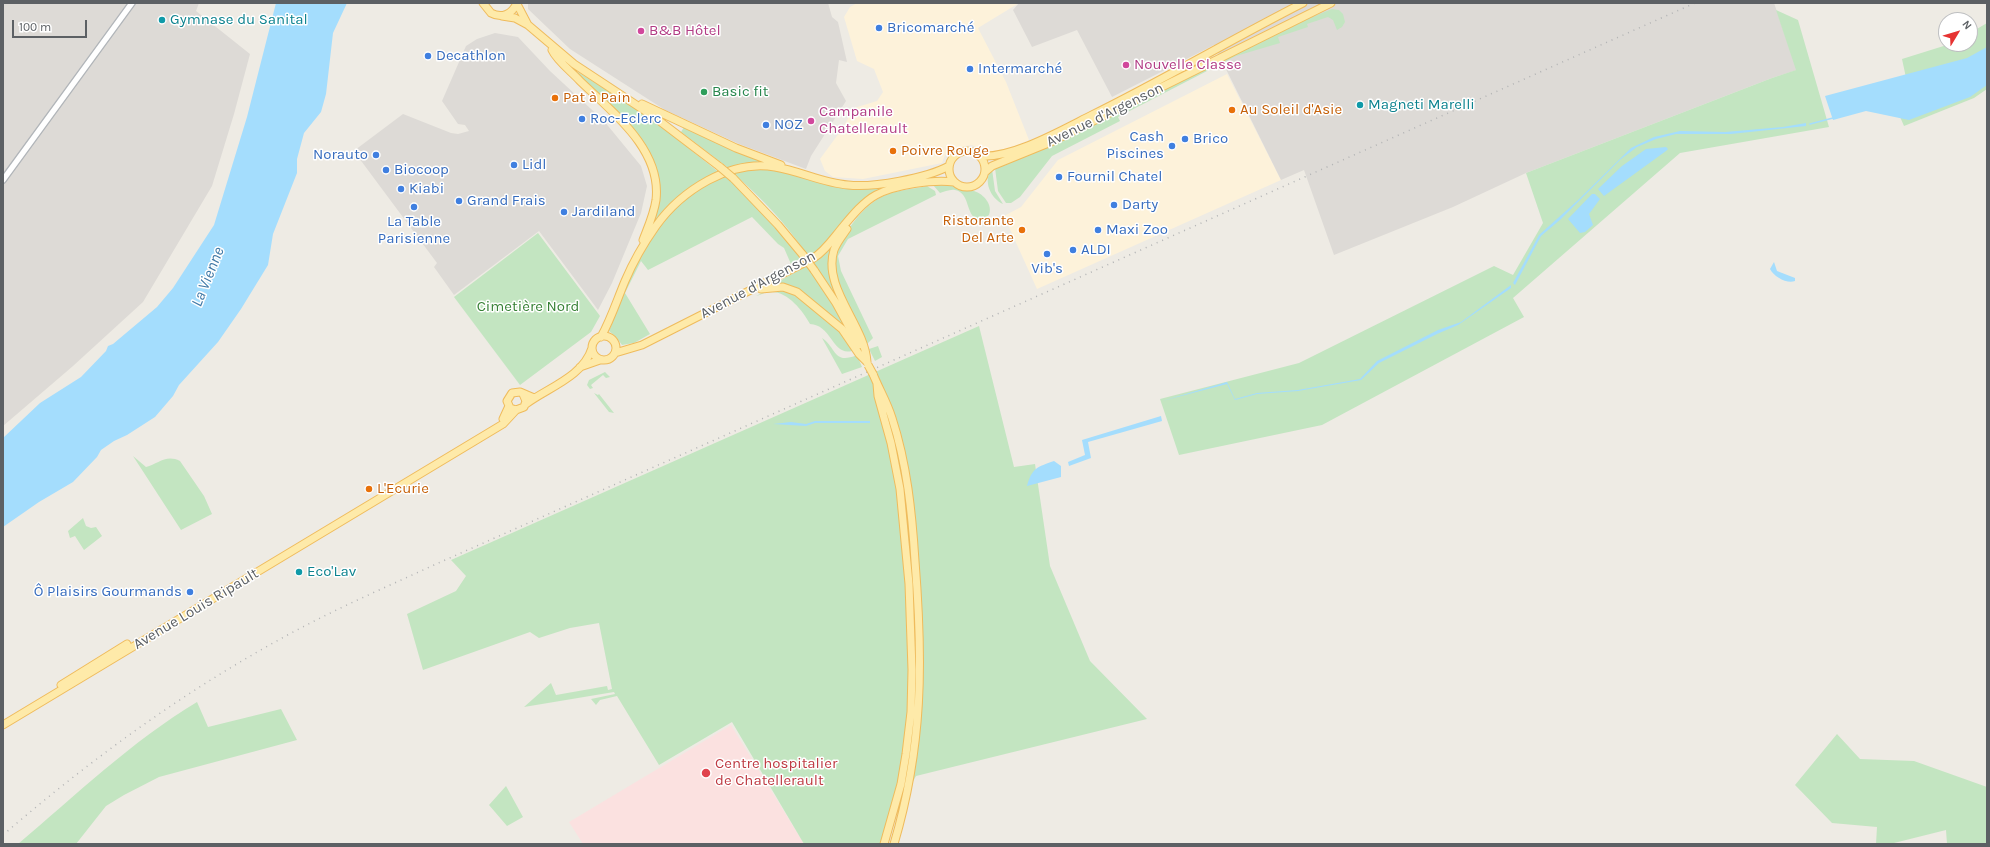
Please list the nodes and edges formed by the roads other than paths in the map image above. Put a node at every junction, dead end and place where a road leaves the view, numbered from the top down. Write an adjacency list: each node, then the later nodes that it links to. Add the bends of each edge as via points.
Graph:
1 (132, 3): 15 (street)
2 (483, 3): 8 (main road, via 490,13)
3 (1303, 3): 12 (main road, Avenue d'Argenson, via 1057,133 1010,152)
4 (1321, 3): 7 (main road)
5 (1332, 3): 7 (main road, Avenue d'Argenson)
6 (517, 4): 8 (main road, via 509,13); 9 (main road)
7 (1316, 11): 14 (main road, Avenue d'Argenson, via 1051,142 992,166)
8 (502, 16): 9 (main road, via 515,18)
9 (528, 25): 10 (main road)
10 (550, 44): 11 (main road); 19 (main road, via 552,52 633,135 652,167 656,200)
11 (611, 89): 16 (main road, via 736,148); 25 (main road, bridge, via 653,116 720,167 778,225 814,270 847,322)
12 (979, 156): 13 (main road, via 971,152 962,152 952,159); 14 (main road, via 983,160)
13 (949, 166): 16 (main road, via 936,172 870,185); 17 (main road, via 950,178)
14 (985, 172): 17 (main road, via 981,181 971,187 962,187)
15 (3, 180)
16 (824, 181): 19 (main road, via 768,166 744,168 718,176 694,188 678,202 656,226)
17 (954, 182): 18 (main road, Avenue d'Argenson, via 930,182 884,191 870,200)
18 (852, 218): 20 (main road, Avenue d'Argenson, via 816,257); 25 (main road, via 834,250 832,270 867,350)
19 (635, 259): 21 (main road)
20 (738, 297): 23 (main road, Avenue d'Argenson, via 642,345); 25 (main road, via 771,287 792,290 842,329)
21 (601, 336): 22 (main road); 23 (main road, via 613,340 616,346)
22 (592, 348): 24 (main road); 26 (main road, via 589,356)
23 (615, 353): 24 (main road, via 610,359)
24 (600, 360): 26 (main road)
25 (868, 364): 27 (main road, bridge)
26 (578, 368): 29 (main road, via 554,388)
27 (877, 384): 36 (main road, via 900,489 909,584 912,670 906,754); 37 (main road, via 886,399 892,418 907,479 921,659 916,746 907,798)
28 (523, 394): 29 (main road); 30 (main road); 31 (main road, via 510,394 507,401)
29 (534, 398): 30 (main road)
30 (526, 404): 32 (main road, via 522,409)
31 (509, 406): 32 (main road); 33 (main road, via 506,416 501,421)
32 (516, 410): 33 (main road, via 503,424)
33 (388, 491): 34 (main road, Avenue Louis Ripault, via 79,672); 35 (main road, Avenue Louis Ripault)
34 (3, 720)
35 (3, 725)
36 (884, 844)
37 (894, 844)

